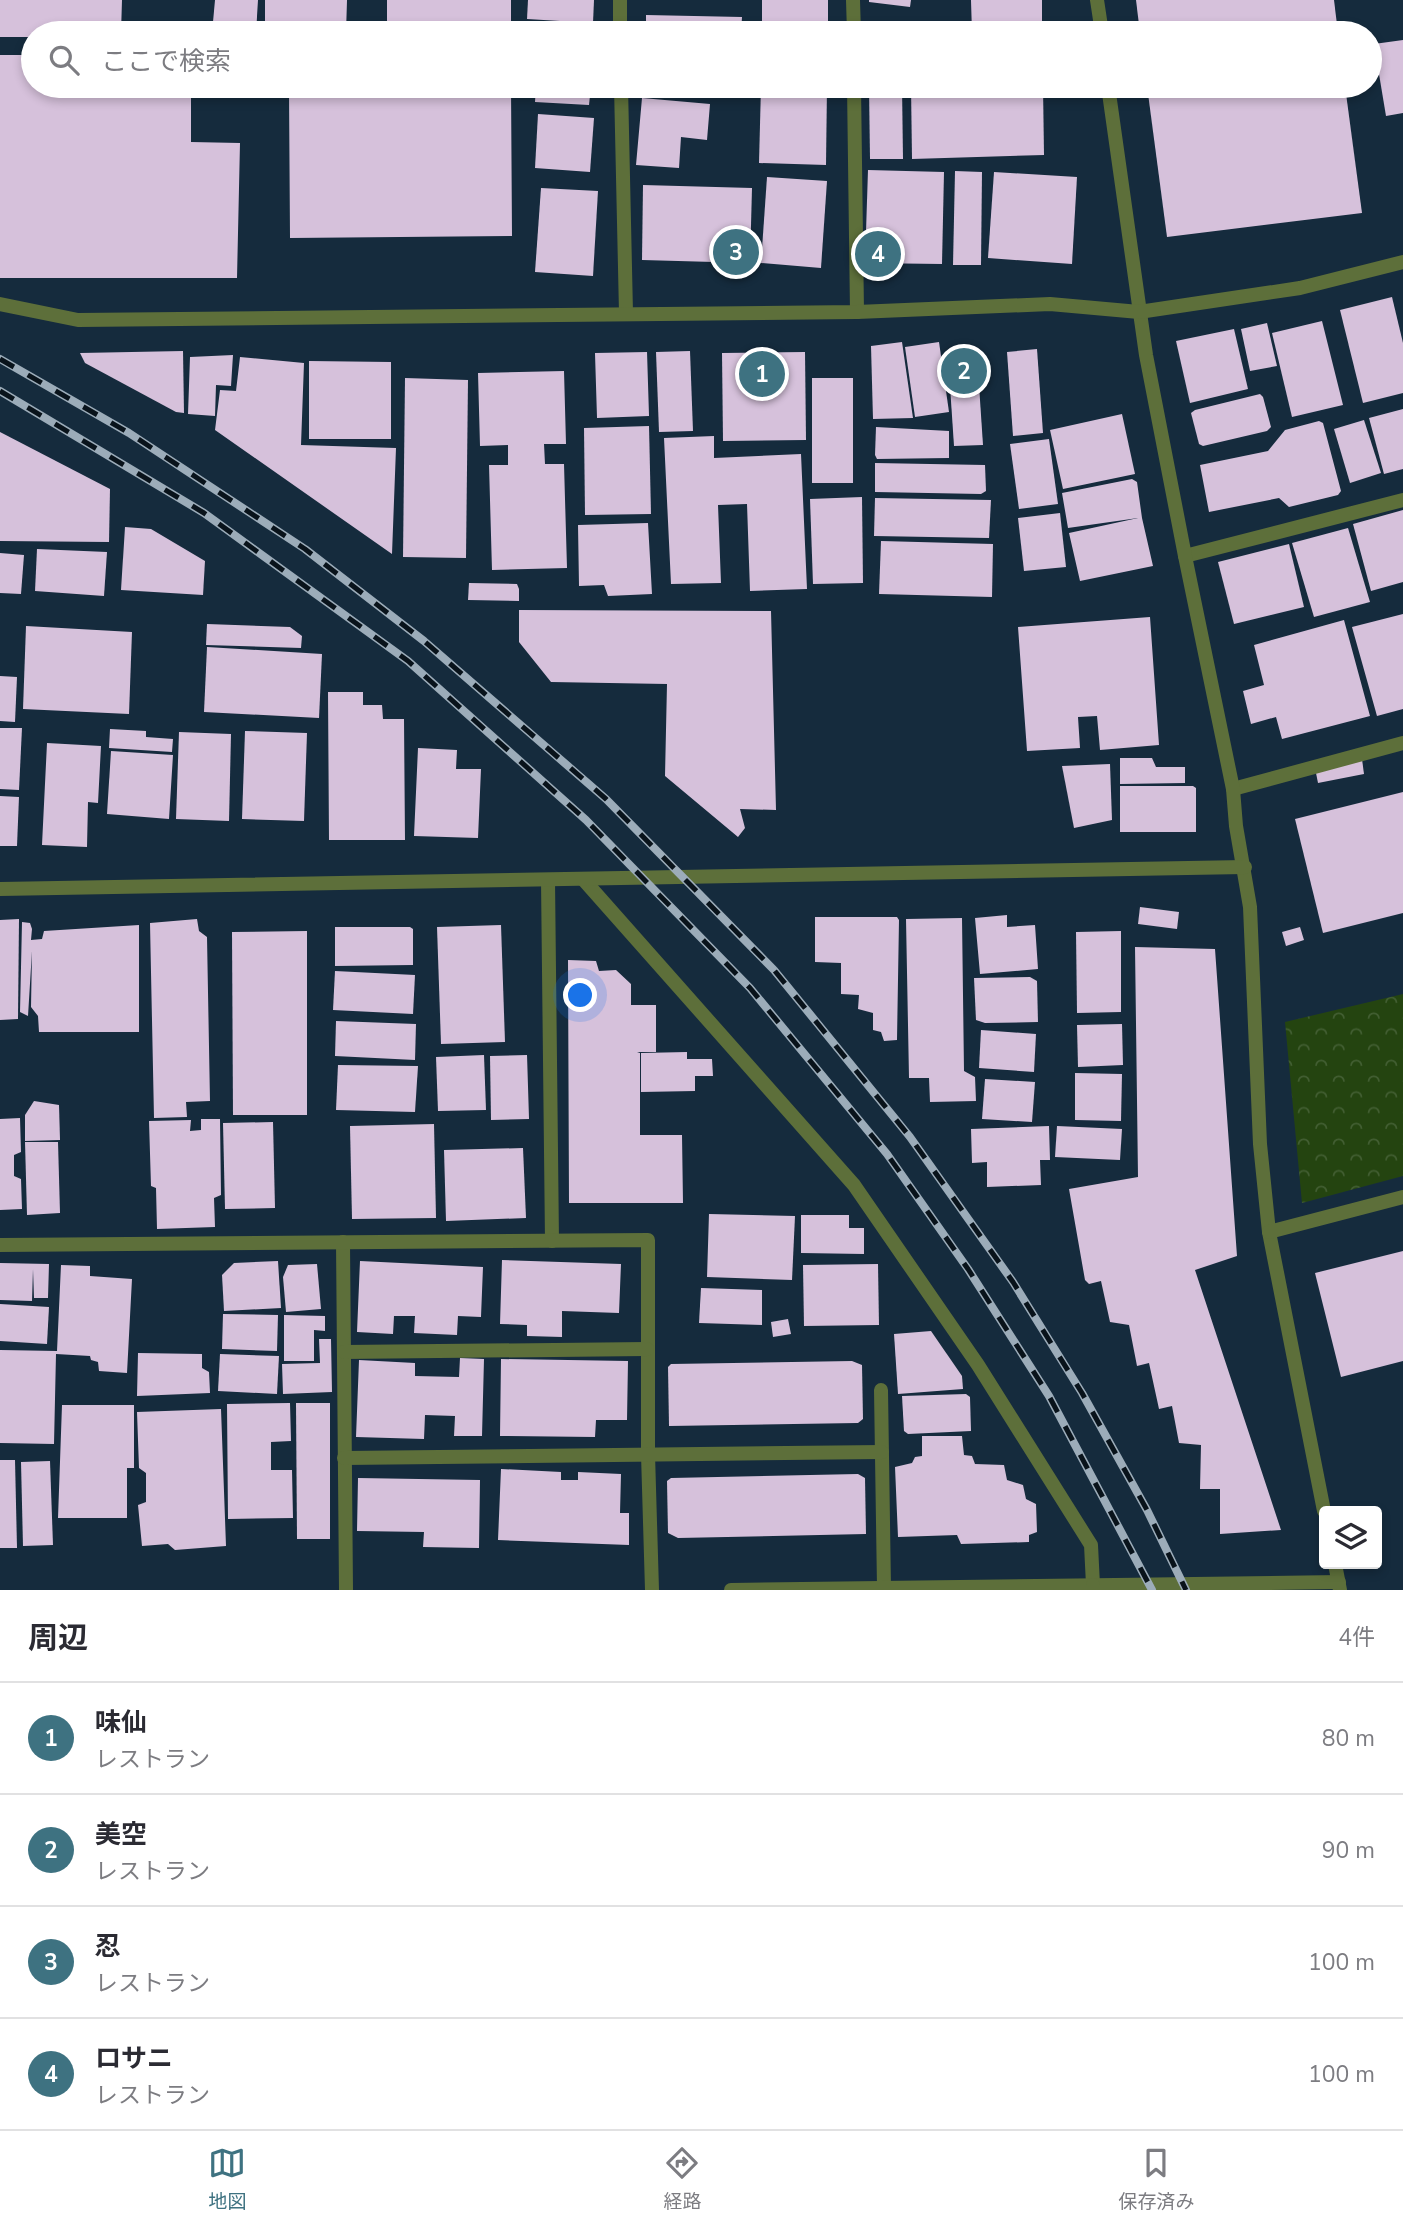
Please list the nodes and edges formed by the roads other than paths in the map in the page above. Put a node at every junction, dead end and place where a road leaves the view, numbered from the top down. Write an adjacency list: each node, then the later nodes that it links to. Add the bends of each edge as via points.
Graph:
1 (620, 0): 4 (street)
2 (853, 0): 5 (street)
3 (1097, 0): 6 (street)
4 (621, 21)
5 (854, 21)
6 (1100, 21)
7 (621, 98): 14 (street)
8 (854, 98): 12 (street)
9 (1110, 98): 13 (street)
10 (1403, 262): 13 (street, via 1300,288)
11 (0, 304): 14 (street, via 78,320)
12 (857, 312): 13 (street, via 1051,304); 14 (street)
13 (1139, 312): 16 (street)
14 (626, 313)
15 (1403, 500): 16 (street)
16 (1185, 556): 18 (street)
17 (1403, 743): 18 (street)
18 (1233, 789): 19 (street)
19 (1245, 867): 20 (street); 24 (street)
20 (583, 879): 21 (street); 37 (street, via 854,1185 978,1365 1091,1545)
21 (548, 880): 22 (street); 25 (street)
22 (0, 889)
23 (1403, 1196): 24 (street)
24 (1269, 1232): 34 (street)
25 (552, 1241): 26 (street); 28 (street, via 648,1240)
26 (342, 1242): 27 (street); 29 (street)
27 (0, 1245)
28 (647, 1349): 29 (street); 32 (street)
29 (344, 1352): 33 (street)
30 (881, 1390): 31 (street)
31 (882, 1452): 32 (street); 36 (street)
32 (648, 1454): 33 (street); 39 (street)
33 (344, 1458): 38 (street)
34 (1323, 1506)
35 (1339, 1586): 37 (street)
36 (884, 1588): 37 (street); 40 (street)
37 (1093, 1588)
38 (346, 1590)
39 (652, 1590)
40 (731, 1590)

